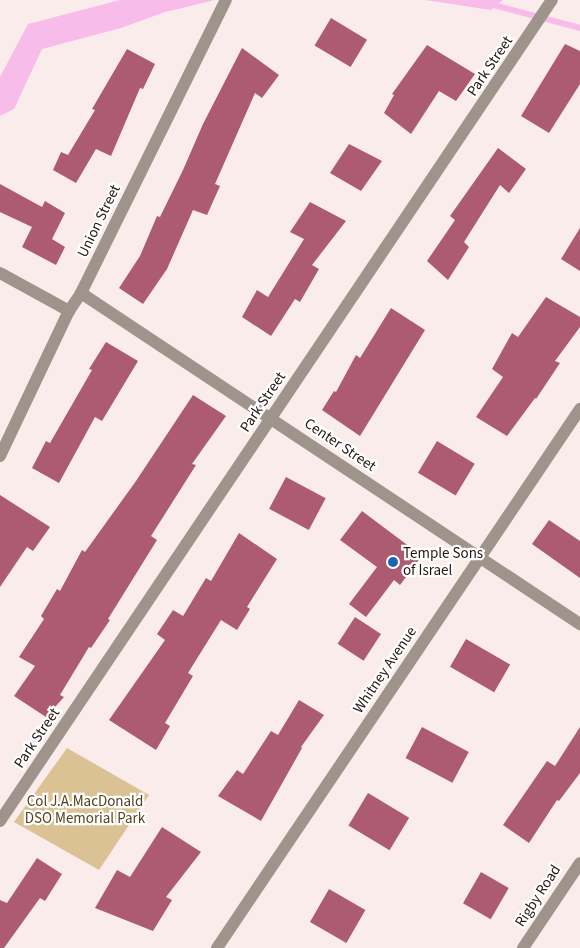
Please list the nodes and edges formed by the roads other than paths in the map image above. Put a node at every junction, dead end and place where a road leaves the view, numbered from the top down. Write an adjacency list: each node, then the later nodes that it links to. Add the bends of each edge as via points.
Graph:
1 (226, 0): 4 (street, Union Street)
2 (552, 0): 7 (street, Park Street)
3 (0, 273): 5 (street)
4 (81, 293): 5 (street, Union Street); 7 (street, Center Street)
5 (69, 311): 8 (street, Union Street)
6 (580, 409): 9 (street, Whitney Avenue)
7 (271, 419): 9 (street, Center Street); 11 (street, Park Street)
8 (0, 456)
9 (479, 557): 10 (street, Center Street); 13 (street, Whitney Avenue)
10 (580, 624)
11 (0, 821)
12 (580, 862): 14 (street, Rigby Road)
13 (216, 948)
14 (523, 948)

